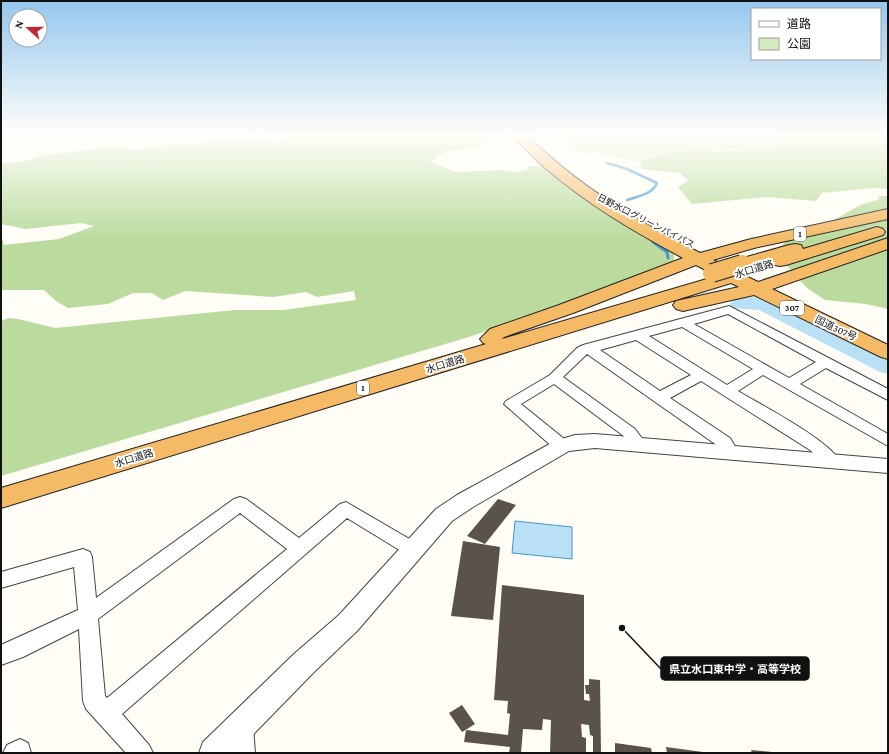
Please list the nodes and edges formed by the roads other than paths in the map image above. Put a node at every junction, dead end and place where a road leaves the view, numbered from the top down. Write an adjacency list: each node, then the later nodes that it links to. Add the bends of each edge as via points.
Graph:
1 (556, 170): 2 (highway, 日野水口グリーンバイパス / 307)
2 (580, 187): 7 (highway, 日野水口グリーンバイパス / 307, via 622,218); 8 (highway, 日野水口グリーンバイパス / 307)
3 (888, 214): 8 (highway, 1, via 751,244)
4 (888, 222): 10 (highway, 水口道路 / 1)
5 (888, 229): 10 (highway, 水口道路 / 1)
6 (888, 243): 11 (highway, 1)
7 (674, 247): 8 (highway, 日野水口グリーンバイパス / 307); 9 (highway, via 681,258)
8 (712, 266): 9 (highway, 1); 10 (highway, 水口道路 / 1); 11 (highway, 国道307号 / 307); 14 (highway, 水口道路 / 1); 15 (highway, 水口道路 / 1)
9 (675, 267): 14 (highway, 1, via 509,328)
10 (747, 267)
11 (763, 286): 15 (highway, 1, via 520,344); 16 (highway, 国道307号 / 307); 18 (highway, 国道307号 / 307)
12 (684, 323): 13 (street); 19 (street, via 728,310); 20 (street)
13 (639, 336): 17 (street); 21 (street)
14 (490, 339): 33 (highway, 水口道路 / 1)
15 (512, 343): 34 (highway, 水口道路 / 1)
16 (888, 343)
17 (588, 348): 22 (street); 26 (street)
18 (888, 353)
19 (826, 362): 23 (street); 25 (street)
20 (763, 369): 23 (street); 24 (street)
21 (701, 375): 24 (street); 26 (street)
22 (555, 378): 28 (street, via 630,433); 29 (street, via 511,404)
23 (789, 384): 27 (street)
24 (727, 391): 31 (street, via 816,446)
25 (888, 395)
26 (659, 398): 30 (street, via 724,442)
27 (888, 441)
28 (639, 445): 29 (street, via 575,442); 30 (street)
29 (562, 446): 36 (street, via 444,514)
30 (730, 453): 31 (street)
31 (831, 460): 32 (street)
32 (888, 466)
33 (1, 484)
34 (1, 498)
35 (299, 548): 36 (street, via 346,509); 38 (street, via 240,504); 40 (street)
36 (412, 549): 41 (street, via 348,623 304,663)
37 (1, 580): 38 (street, via 84,556)
38 (88, 615): 39 (street); 40 (street, via 94,701)
39 (1, 655)
40 (106, 714): 42 (street)
41 (242, 727): 43 (street); 44 (street)
42 (141, 753)
43 (214, 753)
44 (243, 753)

